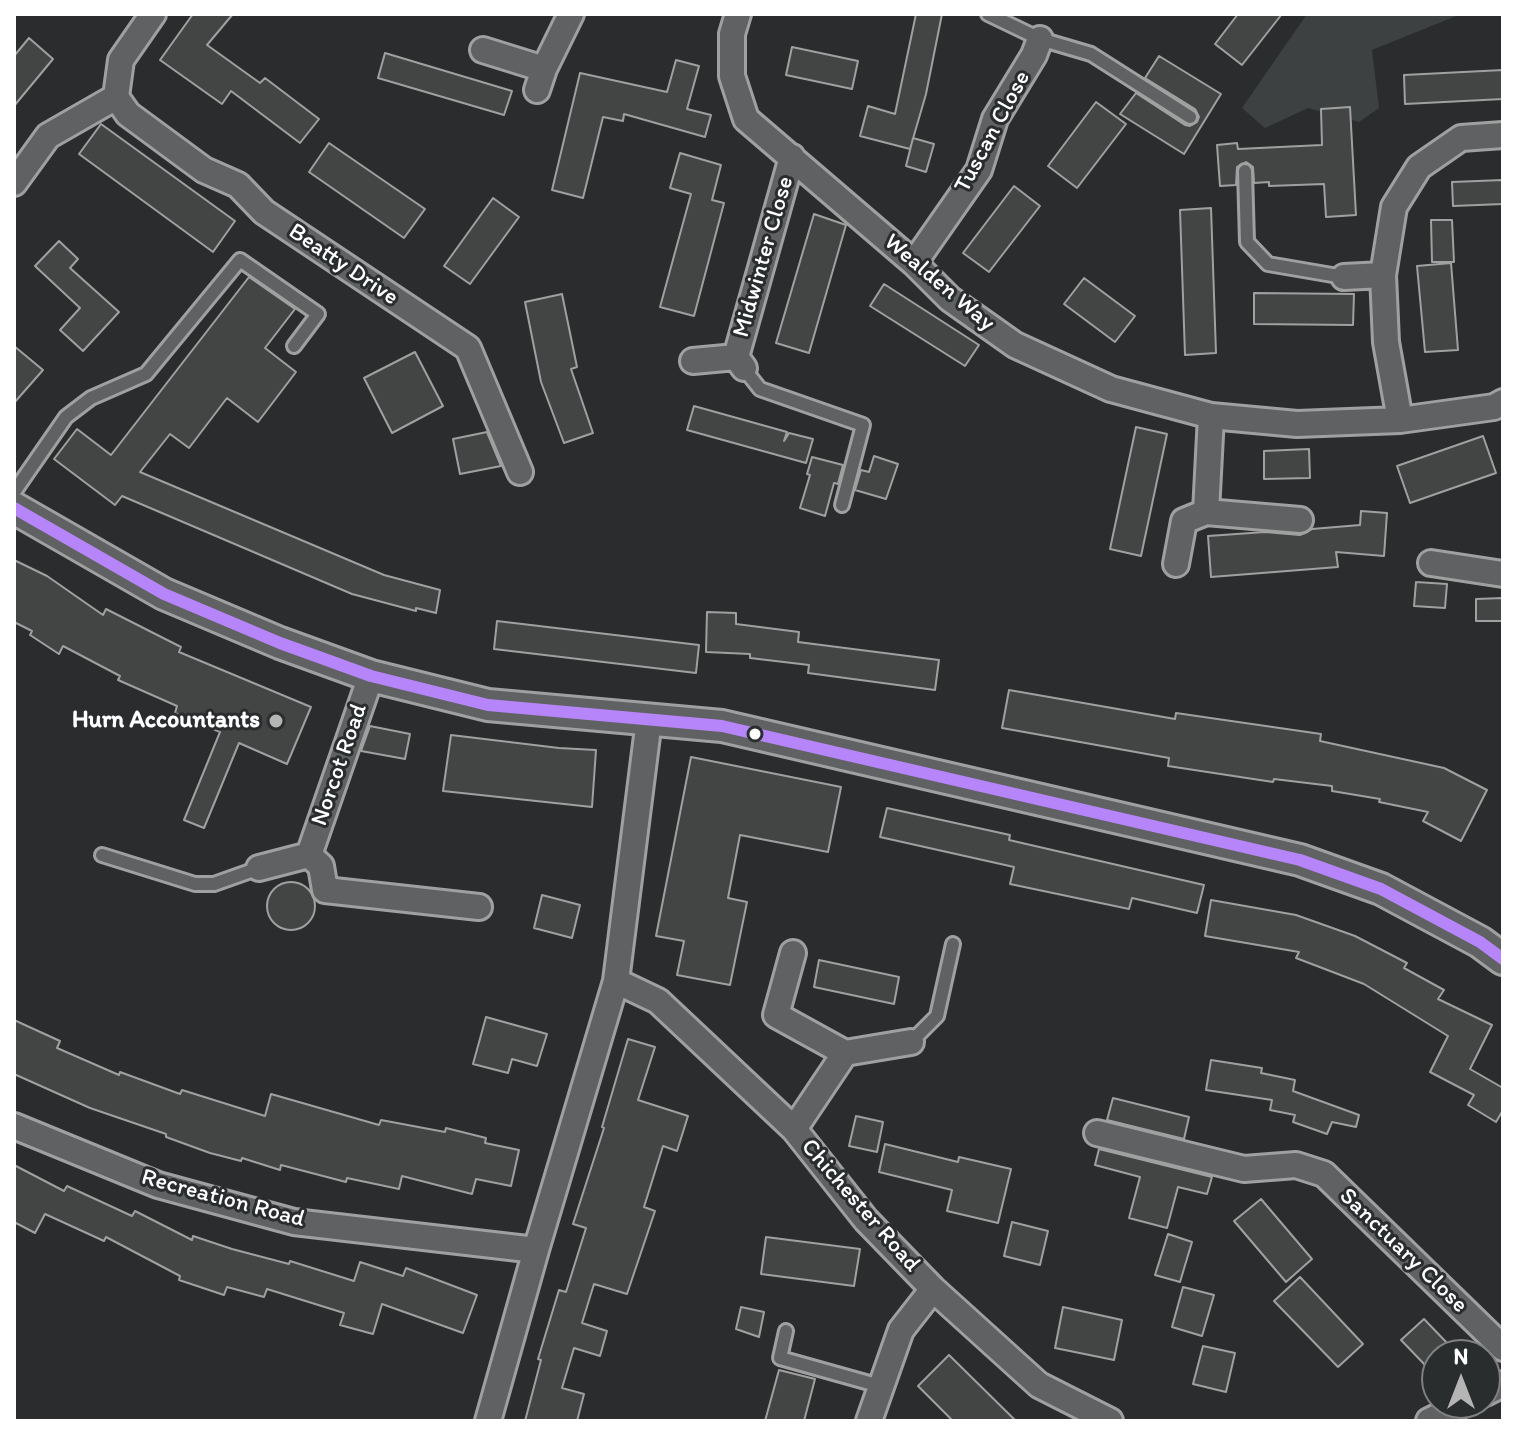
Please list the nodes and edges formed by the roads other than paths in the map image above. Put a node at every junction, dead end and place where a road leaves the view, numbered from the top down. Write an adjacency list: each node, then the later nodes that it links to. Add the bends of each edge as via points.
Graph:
1 (153, 14): 7 (street, via 121,60)
2 (571, 14): 6 (street, via 540,79)
3 (738, 14): 10 (street, Wealden Way, via 732,34 732,76 746,119)
4 (988, 14): 5 (lane)
5 (1040, 39): 8 (lane, via 1091,54); 13 (street, Tuscan Close, via 995,119 979,170)
6 (483, 50)
7 (116, 97): 12 (street, via 48,136); 22 (street, Beatty Drive, via 128,114 204,170 238,185 264,212 468,348)
8 (1190, 117)
9 (1503, 135): 14 (street, via 1461,138 1419,167 1394,207)
10 (792, 157): 13 (street, Wealden Way); 18 (street, Midwinter Close)
11 (1245, 171): 15 (lane, via 1247,242 1268,264)
12 (14, 183)
13 (914, 263): 20 (street, Wealden Way, via 950,299 1015,345 1111,389)
14 (1383, 275): 15 (street); 21 (street, via 1386,342)
15 (1344, 277)
16 (294, 346): 23 (lane, via 318,314 240,260 146,374 91,398 66,417)
17 (693, 361): 18 (street, Midwinter Close)
18 (740, 363): 24 (lane, via 760,389 863,425)
19 (1503, 402): 21 (street, Wealden Way)
20 (1211, 416): 21 (street, Wealden Way, via 1297,424); 26 (street)
21 (1400, 420)
22 (520, 472)
23 (14, 492)
24 (842, 505)
25 (14, 508): 31 (street, Norcot Road, via 164,594)
26 (1206, 512): 27 (street); 29 (street, via 1184,521)
27 (1300, 520)
28 (1431, 563): 30 (street)
29 (1176, 564)
30 (1503, 574)
31 (371, 676): 32 (street, Norcot Road, via 488,705); 34 (street, Norcot Road)
32 (649, 720): 39 (street, Norcot Road, via 722,726 1300,860 1381,889); 40 (street)
33 (102, 855): 35 (lane, via 195,884 214,884)
34 (309, 855): 35 (street, Norcot Road); 36 (street, Norcot Road, via 321,866 325,890)
35 (259, 868)
36 (479, 907)
37 (953, 944): 41 (lane, via 937,1016)
38 (793, 953): 42 (street, via 776,1015)
39 (1503, 959)
40 (616, 981): 44 (street, Chichester Road, via 658,1001); 46 (street)
41 (911, 1042): 42 (street)
42 (845, 1053): 44 (street)
43 (14, 1126): 46 (street, Recreation Road, via 158,1185 294,1222)
44 (794, 1129): 47 (street, Chichester Road, via 866,1220)
45 (1097, 1133): 49 (street, Sanctuary Close, via 1244,1169 1296,1165 1324,1174)
46 (536, 1250): 51 (street)
47 (933, 1289): 50 (street, via 901,1330); 53 (street, Chichester Road, via 1039,1385)
48 (786, 1331): 50 (lane, via 780,1358)
49 (1503, 1348)
50 (880, 1386): 52 (street)
51 (488, 1421)
52 (869, 1421)
53 (1110, 1421)

